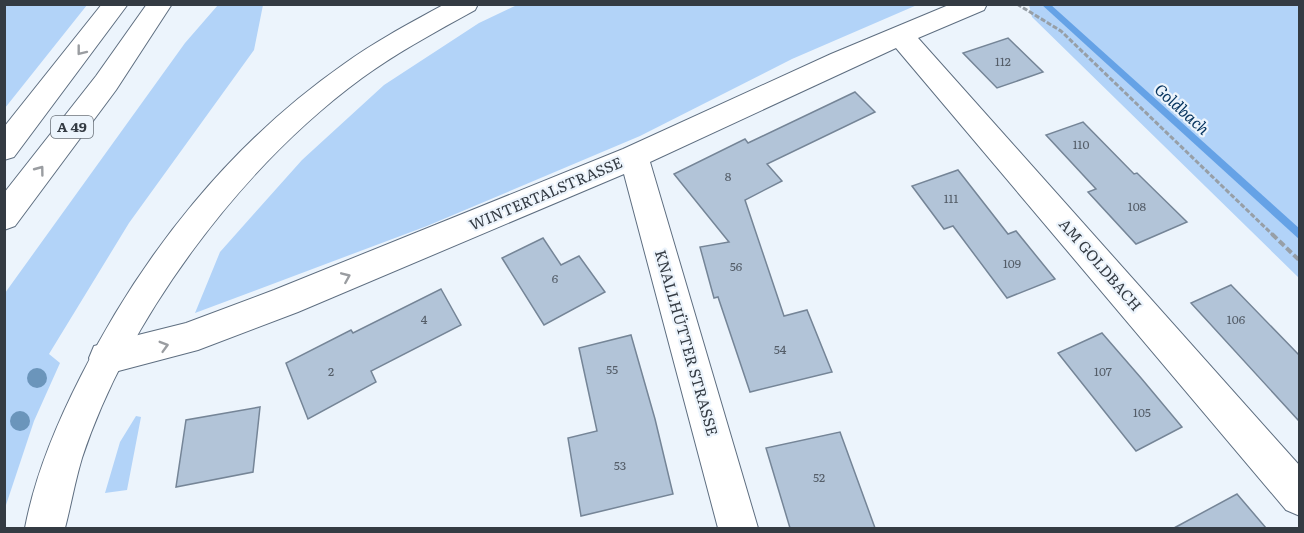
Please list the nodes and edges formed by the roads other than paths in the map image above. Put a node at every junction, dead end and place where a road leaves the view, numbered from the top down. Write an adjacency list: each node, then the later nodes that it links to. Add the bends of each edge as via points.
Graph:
1 (116, 4): 8 (main road, A 49, one-way to 8)
2 (160, 4): 7 (main road, A 49)
3 (177, 4): 7 (main road)
4 (466, 4): 11 (main road, via 410,34 339,81 261,149 165,262)
5 (975, 4): 6 (main road, WINTERTALSTRASSE)
6 (900, 35): 9 (main road, WINTERTALSTRASSE); 12 (main road, AM GOLDBACH)
7 (138, 37): 10 (main road, A 49, one-way to 7)
8 (4, 149)
9 (634, 157): 11 (main road, WINTERTALSTRASSE, one-way to 9, via 186,339 242,318); 14 (main road, KNALLHÜTTER STRASSE)
10 (4, 217)
11 (107, 358): 13 (main road, via 63,458)
12 (1299, 496)
13 (45, 528)
14 (738, 528)

